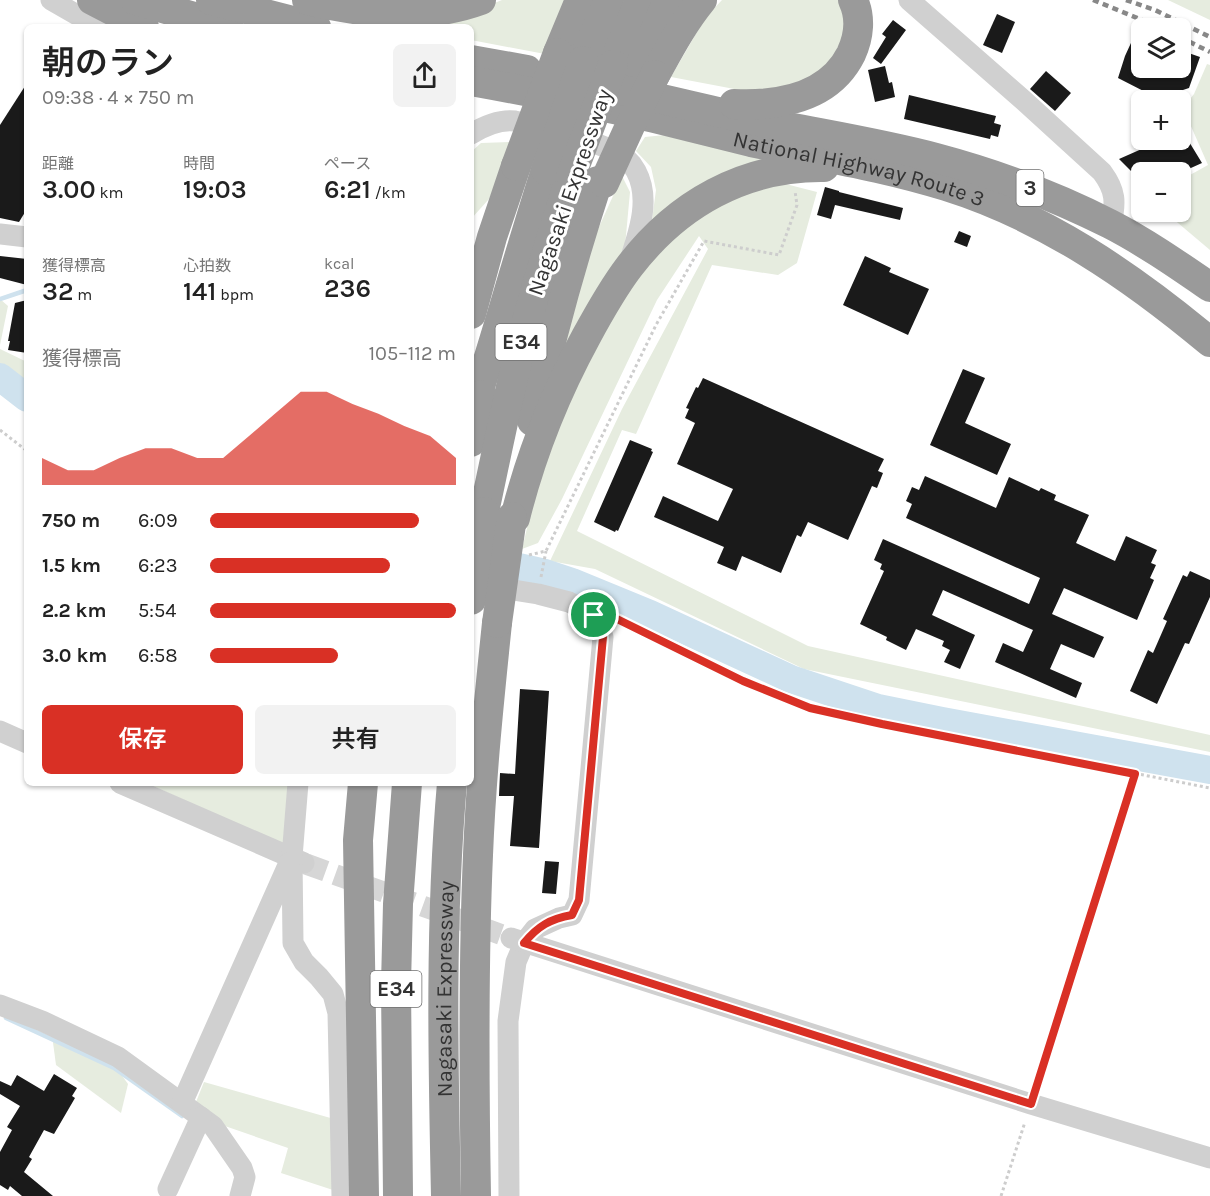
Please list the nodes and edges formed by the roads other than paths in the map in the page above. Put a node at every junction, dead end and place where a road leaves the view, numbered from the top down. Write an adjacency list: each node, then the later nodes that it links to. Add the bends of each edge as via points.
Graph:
1 (51, 0): 14 (street)
2 (92, 0): 15 (highway)
3 (135, 0): 16 (highway)
4 (211, 0): 17 (highway)
5 (308, 0): 6 (highway, via 336,7 413,13 446,10)
6 (481, 0)
7 (580, 0): 18 (highway)
8 (609, 0): 18 (highway, Nagasaki Expressway / E34)
9 (640, 0): 20 (highway, Nagasaki Expressway / E34)
10 (668, 0): 20 (highway)
11 (702, 0): 20 (highway)
12 (853, 0): 20 (highway, via 858,33 847,62 828,83 799,98 737,104)
13 (909, 0): 28 (street, via 1101,172 1114,195)
14 (93, 24)
15 (138, 24)
16 (219, 24)
17 (304, 24)
18 (571, 57): 25 (highway, bridge); 27 (highway, Nagasaki Expressway / E34, bridge)
19 (474, 60): 20 (highway, National Highway Route 3 / 3)
20 (641, 77): 27 (highway, Nagasaki Expressway / E34, bridge); 27 (highway, bridge, via 630,126); 28 (highway, National Highway Route 3 / 3, via 752,119 937,158 1031,189)
21 (474, 81): 23 (highway, National Highway Route 3 / 3)
22 (474, 87): 23 (highway)
23 (514, 88): 26 (highway, National Highway Route 3 / 3)
24 (474, 132): 32 (street, via 496,122 514,121 614,150 627,159 636,171 643,204)
25 (516, 166): 29 (highway, via 493,212); 34 (highway)
26 (913, 177): 32 (highway, via 846,168 793,168 748,178 684,212); 35 (highway, National Highway Route 3 / 3, via 984,199 1052,231 1125,276)
27 (580, 178): 36 (highway, Nagasaki Expressway / E34, via 522,243); 39 (highway, via 571,267); 39 (highway, Nagasaki Expressway / E34, via 546,251 503,418)
28 (1111, 225): 33 (highway, National Highway Route 3 / 3)
29 (474, 233)
30 (0, 234): 31 (street)
31 (24, 237)
32 (628, 268): 39 (highway, via 558,392)
33 (1210, 287)
34 (474, 303)
35 (1210, 342)
36 (491, 351): 37 (highway, Nagasaki Expressway / E34); 38 (highway)
37 (474, 405)
38 (474, 428)
39 (504, 516): 41 (highway, Nagasaki Expressway / E34, bridge); 67 (highway, bridge, via 513,558 496,623 478,854)
40 (474, 584): 53 (street, via 569,602 594,615 603,637 579,900 572,915 558,918)
41 (474, 592)
42 (0, 731): 43 (street)
43 (24, 742)
44 (127, 786): 50 (street)
45 (298, 786): 50 (street)
46 (363, 786): 61 (highway, via 358,840)
47 (407, 786): 52 (highway, E34)
48 (424, 786): 64 (highway, via 416,989)
49 (452, 786): 51 (highway, Nagasaki Expressway / E34)
50 (299, 861): 55 (street); 60 (street, via 293,943 304,962 333,994 338,1013)
51 (446, 893): 65 (highway, Nagasaki Expressway / E34); 66 (highway)
52 (398, 904): 62 (highway, via 390,985); 63 (highway, E34)
53 (517, 940): 57 (street); 68 (street, via 508,1021)
54 (0, 1005): 55 (street, via 118,1057)
55 (182, 1103): 56 (street)
56 (201, 1117): 58 (street); 59 (street, via 213,1126 242,1168 245,1177)
57 (1210, 1158)
58 (168, 1189)
59 (240, 1196)
60 (342, 1196)
61 (364, 1196)
62 (390, 1196)
63 (398, 1196)
64 (418, 1196)
65 (446, 1196)
66 (465, 1196)
67 (476, 1196)
68 (509, 1196)

